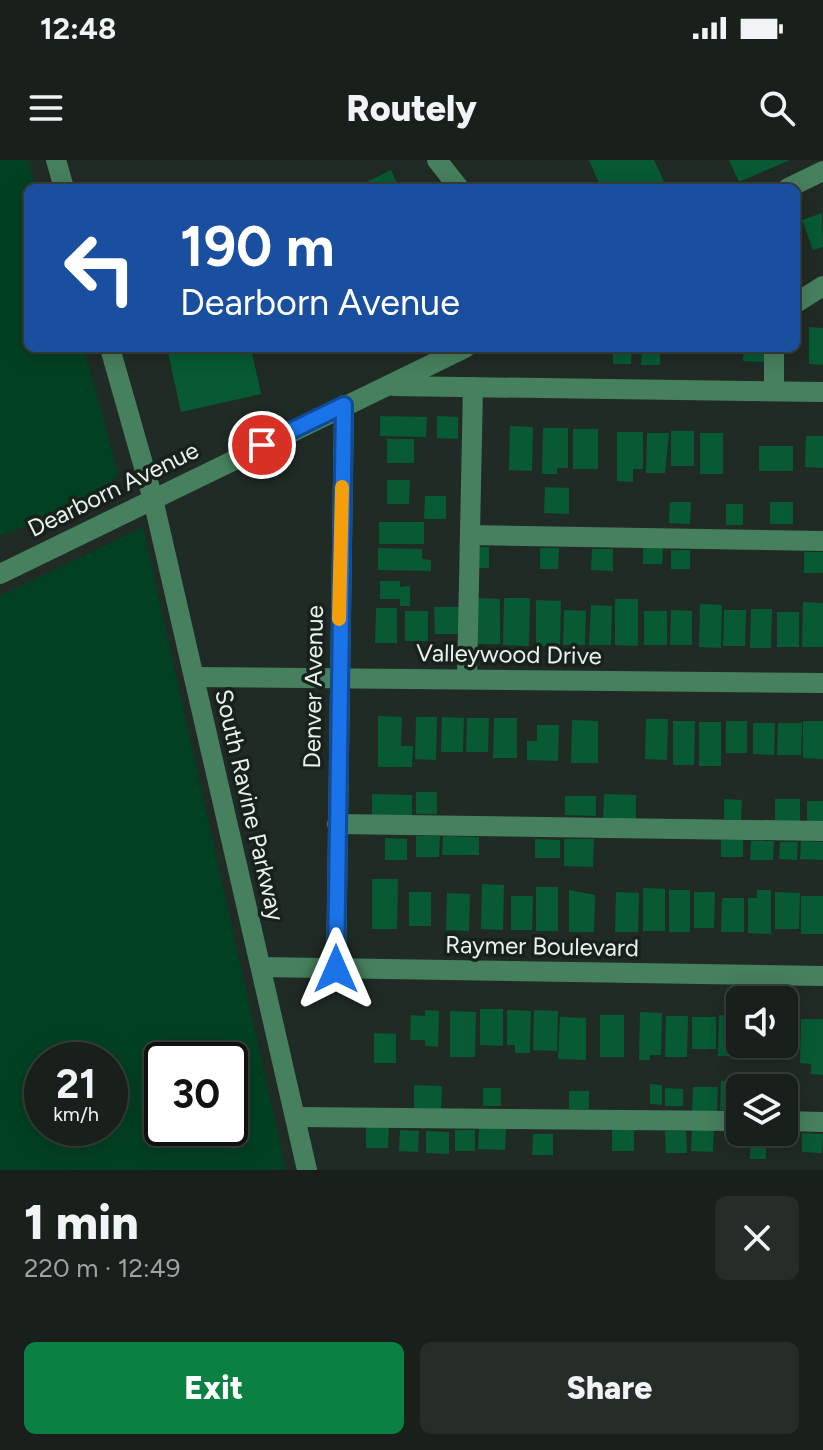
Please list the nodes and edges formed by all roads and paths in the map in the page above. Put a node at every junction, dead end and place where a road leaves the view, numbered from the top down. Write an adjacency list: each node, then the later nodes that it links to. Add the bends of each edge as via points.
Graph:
1 (56, 160): 4 (street)
2 (437, 160): 5 (street)
3 (823, 171): 6 (street)
4 (63, 184)
5 (456, 184)
6 (796, 184)
7 (823, 286): 8 (street)
8 (800, 300)
9 (111, 352): 17 (street, South Ravine Parkway)
10 (457, 352): 12 (street, Dearborn Avenue)
11 (774, 352): 14 (street)
12 (389, 386): 13 (street); 16 (street, Dearborn Avenue)
13 (473, 387): 14 (street); 18 (street)
14 (774, 391): 15 (street)
15 (823, 392)
16 (344, 405): 17 (street, Dearborn Avenue); 22 (street, Denver Avenue)
17 (153, 499): 20 (street, Dearborn Avenue); 21 (street, South Ravine Parkway)
18 (470, 535): 19 (street); 23 (street)
19 (823, 541)
20 (0, 574)
21 (194, 677): 22 (street, Valleywood Drive); 27 (street, South Ravine Parkway)
22 (338, 678): 23 (street, Valleywood Drive); 25 (street, Denver Avenue)
23 (467, 679): 24 (street, Valleywood Drive)
24 (823, 683)
25 (337, 824): 26 (street); 28 (street, Denver Avenue)
26 (823, 831)
27 (261, 967): 28 (street, Raymer Boulevard); 30 (street, South Ravine Parkway)
28 (336, 969): 29 (street, Raymer Boulevard)
29 (823, 976)
30 (295, 1117): 31 (street); 34 (street, South Ravine Parkway)
31 (726, 1121)
32 (798, 1121): 33 (street)
33 (823, 1122)
34 (307, 1170)

